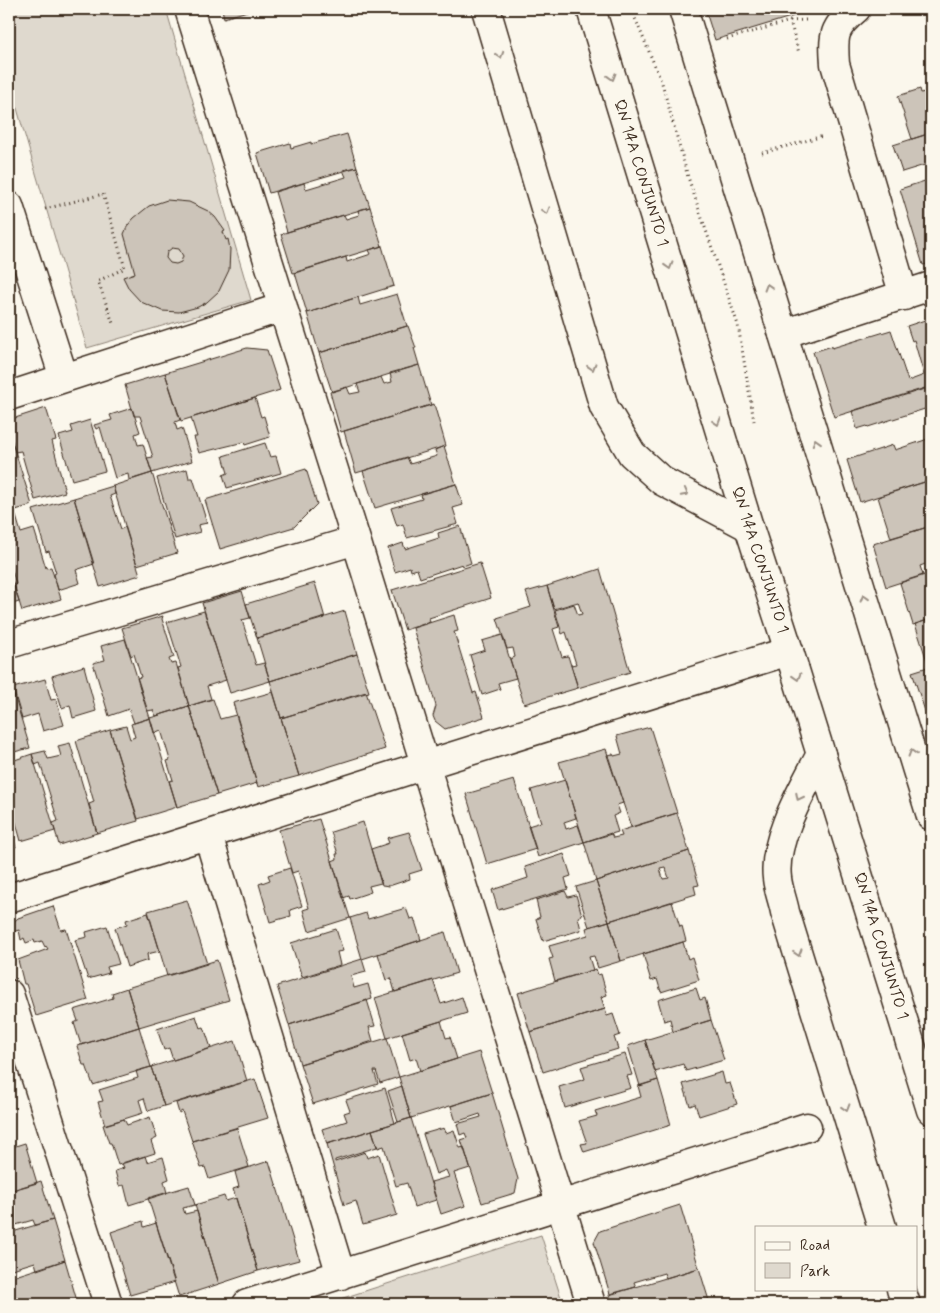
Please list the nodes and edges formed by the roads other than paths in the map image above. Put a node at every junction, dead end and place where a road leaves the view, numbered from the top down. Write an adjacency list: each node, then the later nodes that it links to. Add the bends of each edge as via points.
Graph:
1 (189, 9): 9 (street)
2 (486, 9): 13 (street, one-way to 13, via 604,407 632,454 662,481)
3 (683, 9): 10 (street, one-way to 3)
4 (856, 9): 8 (street, via 835,31 835,64)
5 (598, 16): 13 (street, QN 14A CONJUNTO 1, one-way to 13)
6 (11, 212): 11 (street)
7 (931, 286): 8 (street)
8 (904, 296): 10 (street)
9 (283, 307): 11 (street); 14 (street)
10 (783, 334): 19 (street, one-way to 10)
11 (64, 378): 12 (street)
12 (9, 396)
13 (749, 527): 16 (street, QN 14A CONJUNTO 1)
14 (356, 540): 15 (street); 18 (street)
15 (9, 644)
16 (789, 651): 17 (street, QN 14A CONJUNTO 1, one-way to 17); 18 (street)
17 (821, 754): 23 (street, QN 14A CONJUNTO 1); 26 (street, one-way to 26, via 791,812 779,847 776,876)
18 (424, 765): 20 (street); 25 (street)
19 (931, 816)
20 (208, 835): 21 (street); 27 (street)
21 (9, 898)
22 (9, 994): 29 (street)
23 (931, 1110)
24 (807, 1127): 25 (street)
25 (560, 1204): 27 (street); 31 (street)
26 (882, 1226)
27 (341, 1274): 30 (street)
28 (901, 1290): 32 (street)
29 (108, 1304)
30 (247, 1304)
31 (591, 1304)
32 (906, 1304)

